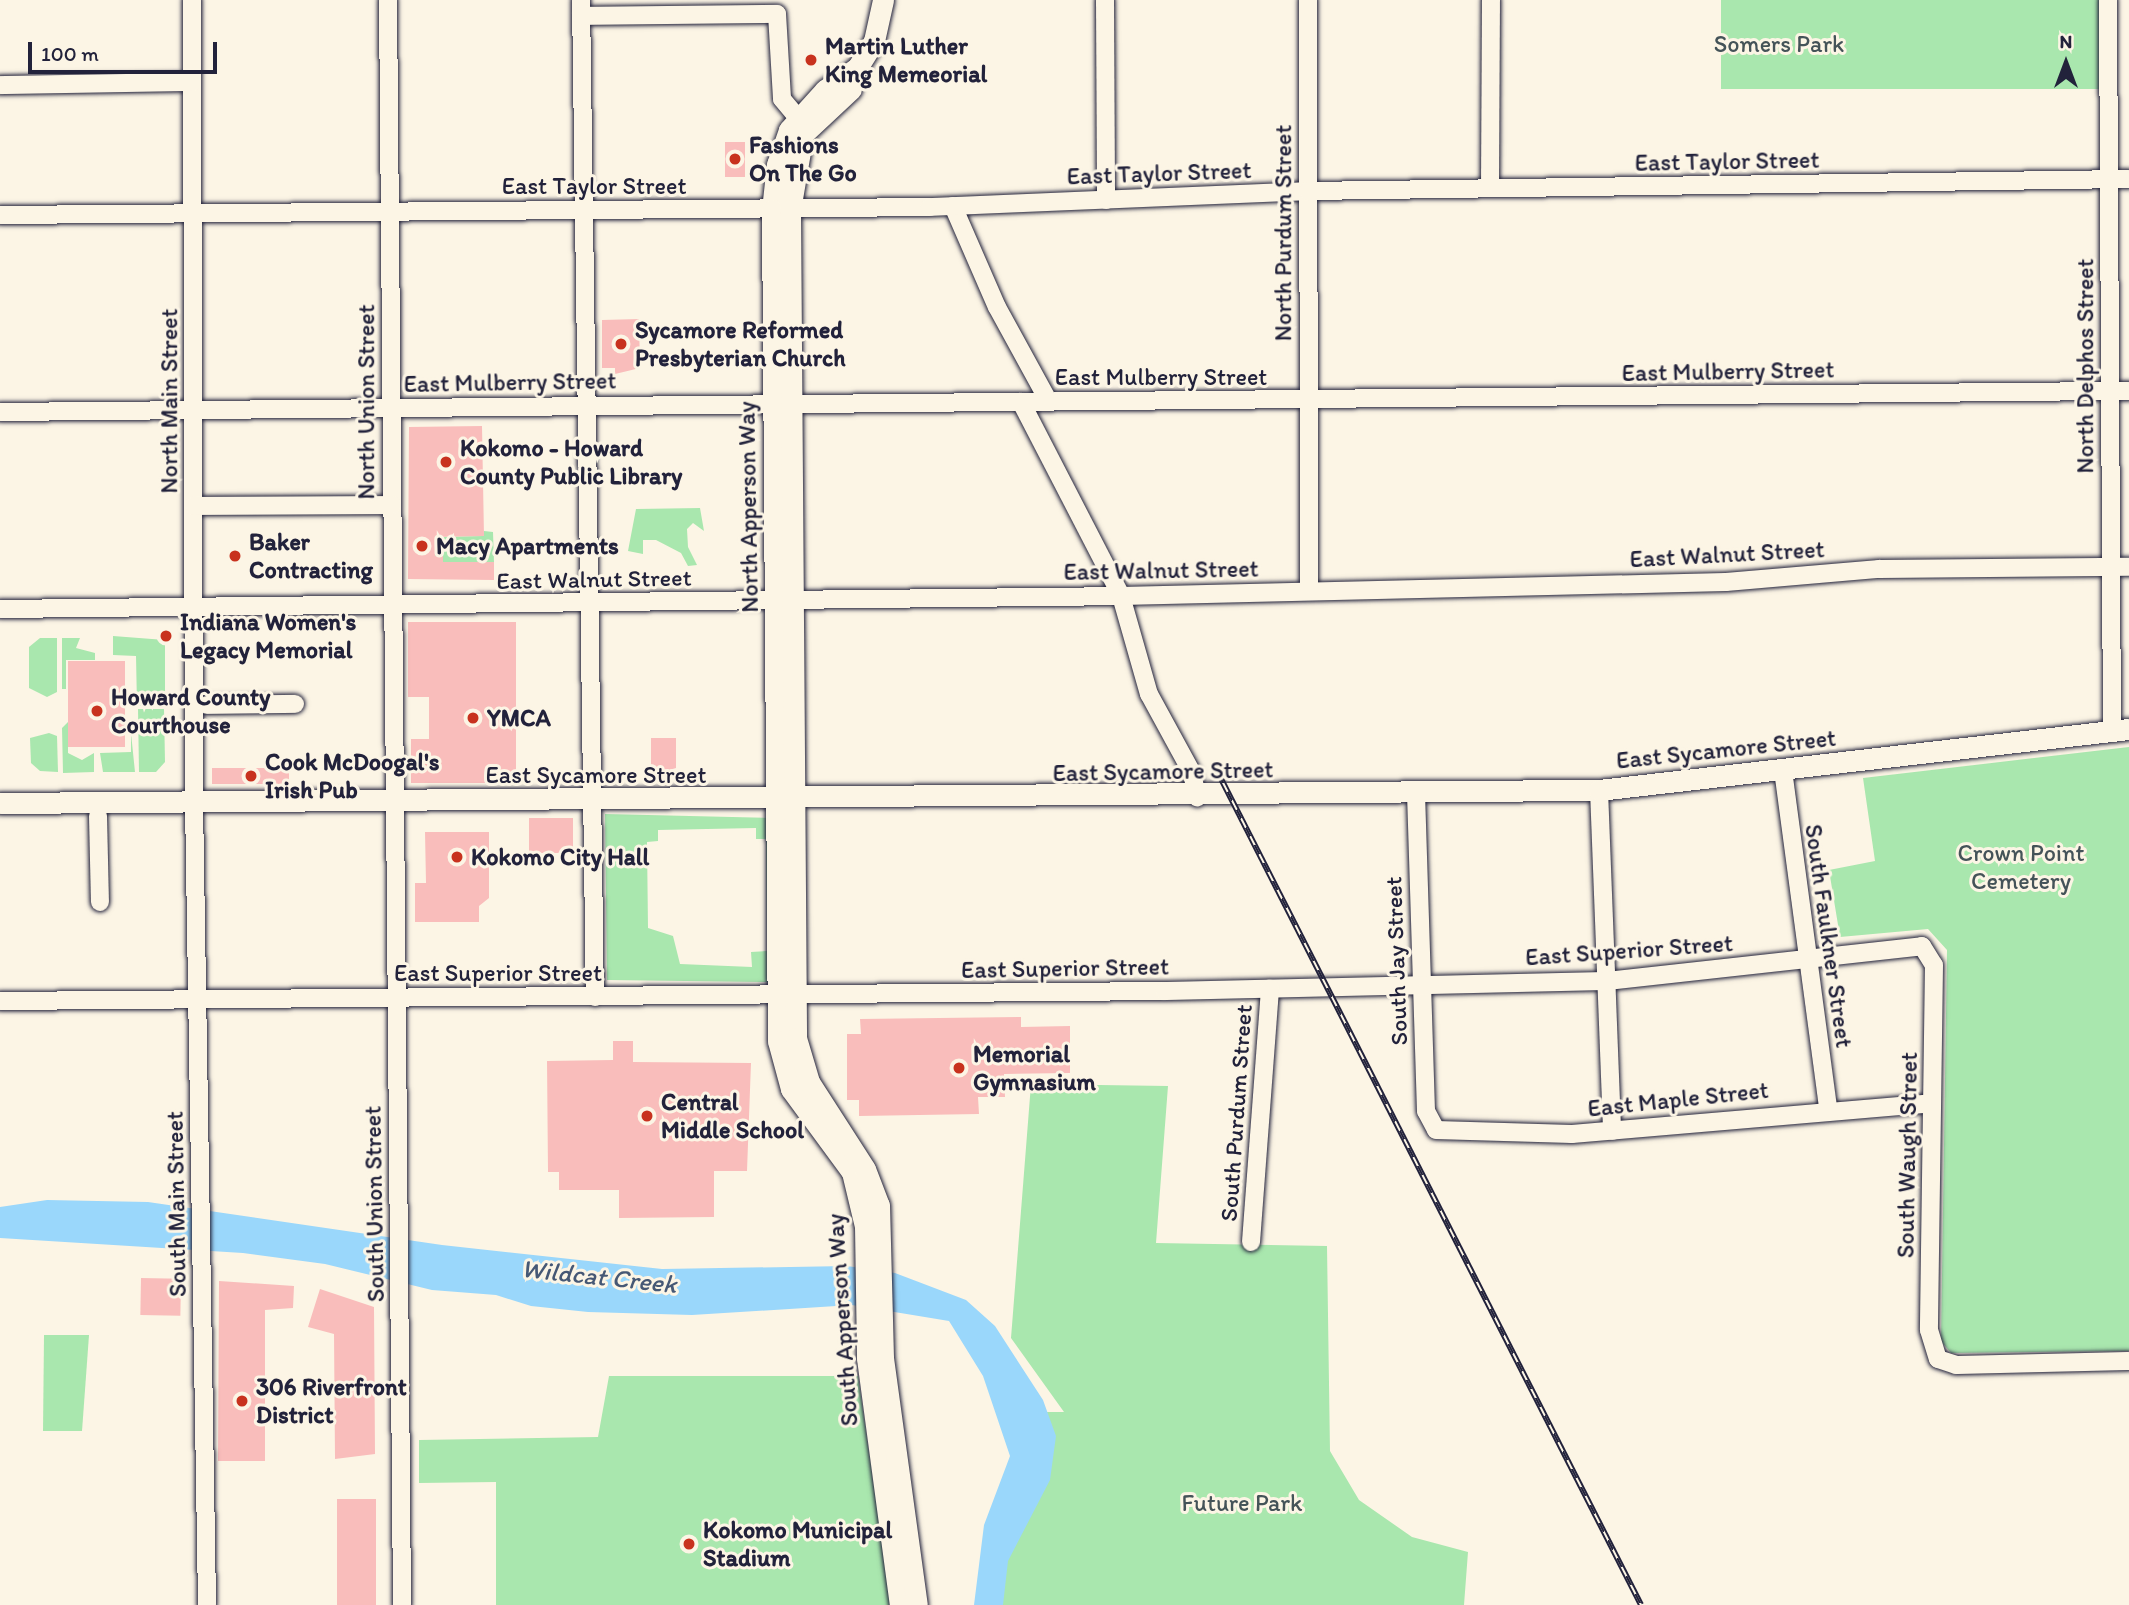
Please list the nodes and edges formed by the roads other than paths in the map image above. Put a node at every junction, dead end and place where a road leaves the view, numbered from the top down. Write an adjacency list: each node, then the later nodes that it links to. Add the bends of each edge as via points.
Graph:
1 (192, 0): 10 (street, North Main Street)
2 (388, 0): 21 (street, North Union Street)
3 (884, 0): 12 (main road, North Apperson Way, via 874,41 858,66)
4 (898, 0): 12 (main road, North Apperson Way, via 889,42 875,66)
5 (1105, 0): 17 (street)
6 (1308, 0): 16 (street, North Purdum Street)
7 (1491, 0): 15 (street)
8 (2108, 0): 14 (street, North Delphos Street)
9 (581, 8): 12 (street, via 777,13 782,99); 20 (street)
10 (192, 82): 11 (street); 22 (street, North Main Street)
11 (0, 85)
12 (801, 124): 19 (main road, North Apperson Way, via 777,164)
13 (2129, 179): 14 (street, East Taylor Street)
14 (2109, 180): 15 (street, East Taylor Street); 24 (street, North Delphos Street)
15 (1490, 187): 16 (street, East Taylor Street)
16 (1308, 191): 17 (street, East Taylor Street); 26 (street, North Purdum Street)
17 (1106, 200): 18 (street, East Taylor Street)
18 (953, 206): 19 (street, East Taylor Street); 28 (street, via 997,307)
19 (781, 210): 20 (street, East Taylor Street); 29 (main road, North Apperson Way)
20 (584, 211): 21 (street, East Taylor Street); 30 (street)
21 (390, 212): 22 (street, East Taylor Street); 31 (street, North Union Street)
22 (192, 213): 23 (street, East Taylor Street); 32 (street, North Main Street)
23 (0, 215)
24 (2110, 391): 25 (street, East Mulberry Street); 26 (street, East Mulberry Street); 36 (street, North Delphos Street)
25 (2129, 391)
26 (1308, 401): 28 (street, East Mulberry Street); 37 (street, North Purdum Street)
27 (1021, 402): 28 (street, East Mulberry Street); 29 (street, East Mulberry Street); 38 (street)
28 (1049, 402)
29 (782, 404): 30 (street, East Mulberry Street); 39 (main road, North Apperson Way)
30 (588, 405): 31 (street, East Mulberry Street); 40 (street)
31 (390, 407): 32 (street, East Mulberry Street); 34 (street, North Union Street)
32 (194, 410): 33 (street, East Mulberry Street); 35 (street, North Main Street)
33 (0, 412)
34 (392, 505): 35 (street); 41 (street, North Union Street)
35 (194, 506): 43 (street, North Main Street)
36 (2120, 567): 37 (street, East Walnut Street, via 1879,569 1726,582); 46 (street, North Delphos Street)
37 (1309, 591): 38 (street, East Walnut Street)
38 (1121, 596): 39 (street, East Walnut Street); 50 (street, via 1149,694 1192,772)
39 (784, 602): 40 (street, East Walnut Street); 51 (main road, North Apperson Way)
40 (589, 603): 41 (street, East Walnut Street); 53 (street)
41 (393, 605): 43 (street, East Walnut Street); 55 (street, North Union Street)
42 (0, 609): 43 (street, East Walnut Street)
43 (193, 609): 52 (street, North Main Street)
44 (295, 704): 45 (street)
45 (207, 705)
46 (2121, 730): 47 (main road, East Sycamore Street)
47 (1783, 770): 48 (main road, East Sycamore Street); 59 (street, South Faulkner Street)
48 (1600, 790): 49 (main road, East Sycamore Street); 60 (street)
49 (1416, 793): 50 (main road, East Sycamore Street); 61 (street, South Jay Street)
50 (1197, 797): 51 (main road, East Sycamore Street)
51 (786, 800): 53 (main road, East Sycamore Street); 63 (main road, South Apperson Way)
52 (194, 802): 54 (main road, East Sycamore Street); 55 (main road, East Sycamore Street); 66 (street, South Main Street)
53 (592, 802): 55 (main road, East Sycamore Street); 64 (street)
54 (0, 803)
55 (395, 803): 65 (street, South Union Street)
56 (98, 816): 57 (street)
57 (100, 902)
58 (1929, 951): 59 (street, East Superior Street, via 1899,948); 68 (street, South Waugh Street)
59 (1807, 959): 60 (street, East Superior Street); 69 (street, South Faulkner Street)
60 (1607, 981): 61 (street, East Superior Street); 71 (street)
61 (1422, 986): 62 (street, East Superior Street); 70 (street, South Jay Street, via 1425,1098)
62 (1270, 989): 63 (street, East Superior Street); 72 (street, South Purdum Street)
63 (787, 995): 64 (street, East Superior Street); 73 (main road, South Apperson Way, via 785,1072 852,1172 874,1234)
64 (595, 997): 65 (street, East Superior Street)
65 (396, 999): 66 (street, East Superior Street); 76 (street, South Union Street)
66 (197, 1000): 67 (street, East Superior Street); 75 (street, South Main Street)
67 (0, 1001)
68 (1932, 1103): 69 (street, East Maple Street); 74 (street, South Waugh Street, via 1929,1330 1938,1359 1956,1364)
69 (1828, 1109): 71 (street, East Maple Street)
70 (1432, 1126): 71 (street, East Maple Street, via 1453,1134)
71 (1612, 1131)
72 (1251, 1242)
73 (874, 1351): 77 (main road, South Apperson Way); 78 (main road, South Apperson Way)
74 (2129, 1362)
75 (207, 1605)
76 (402, 1605)
77 (900, 1605)
78 (917, 1605)

